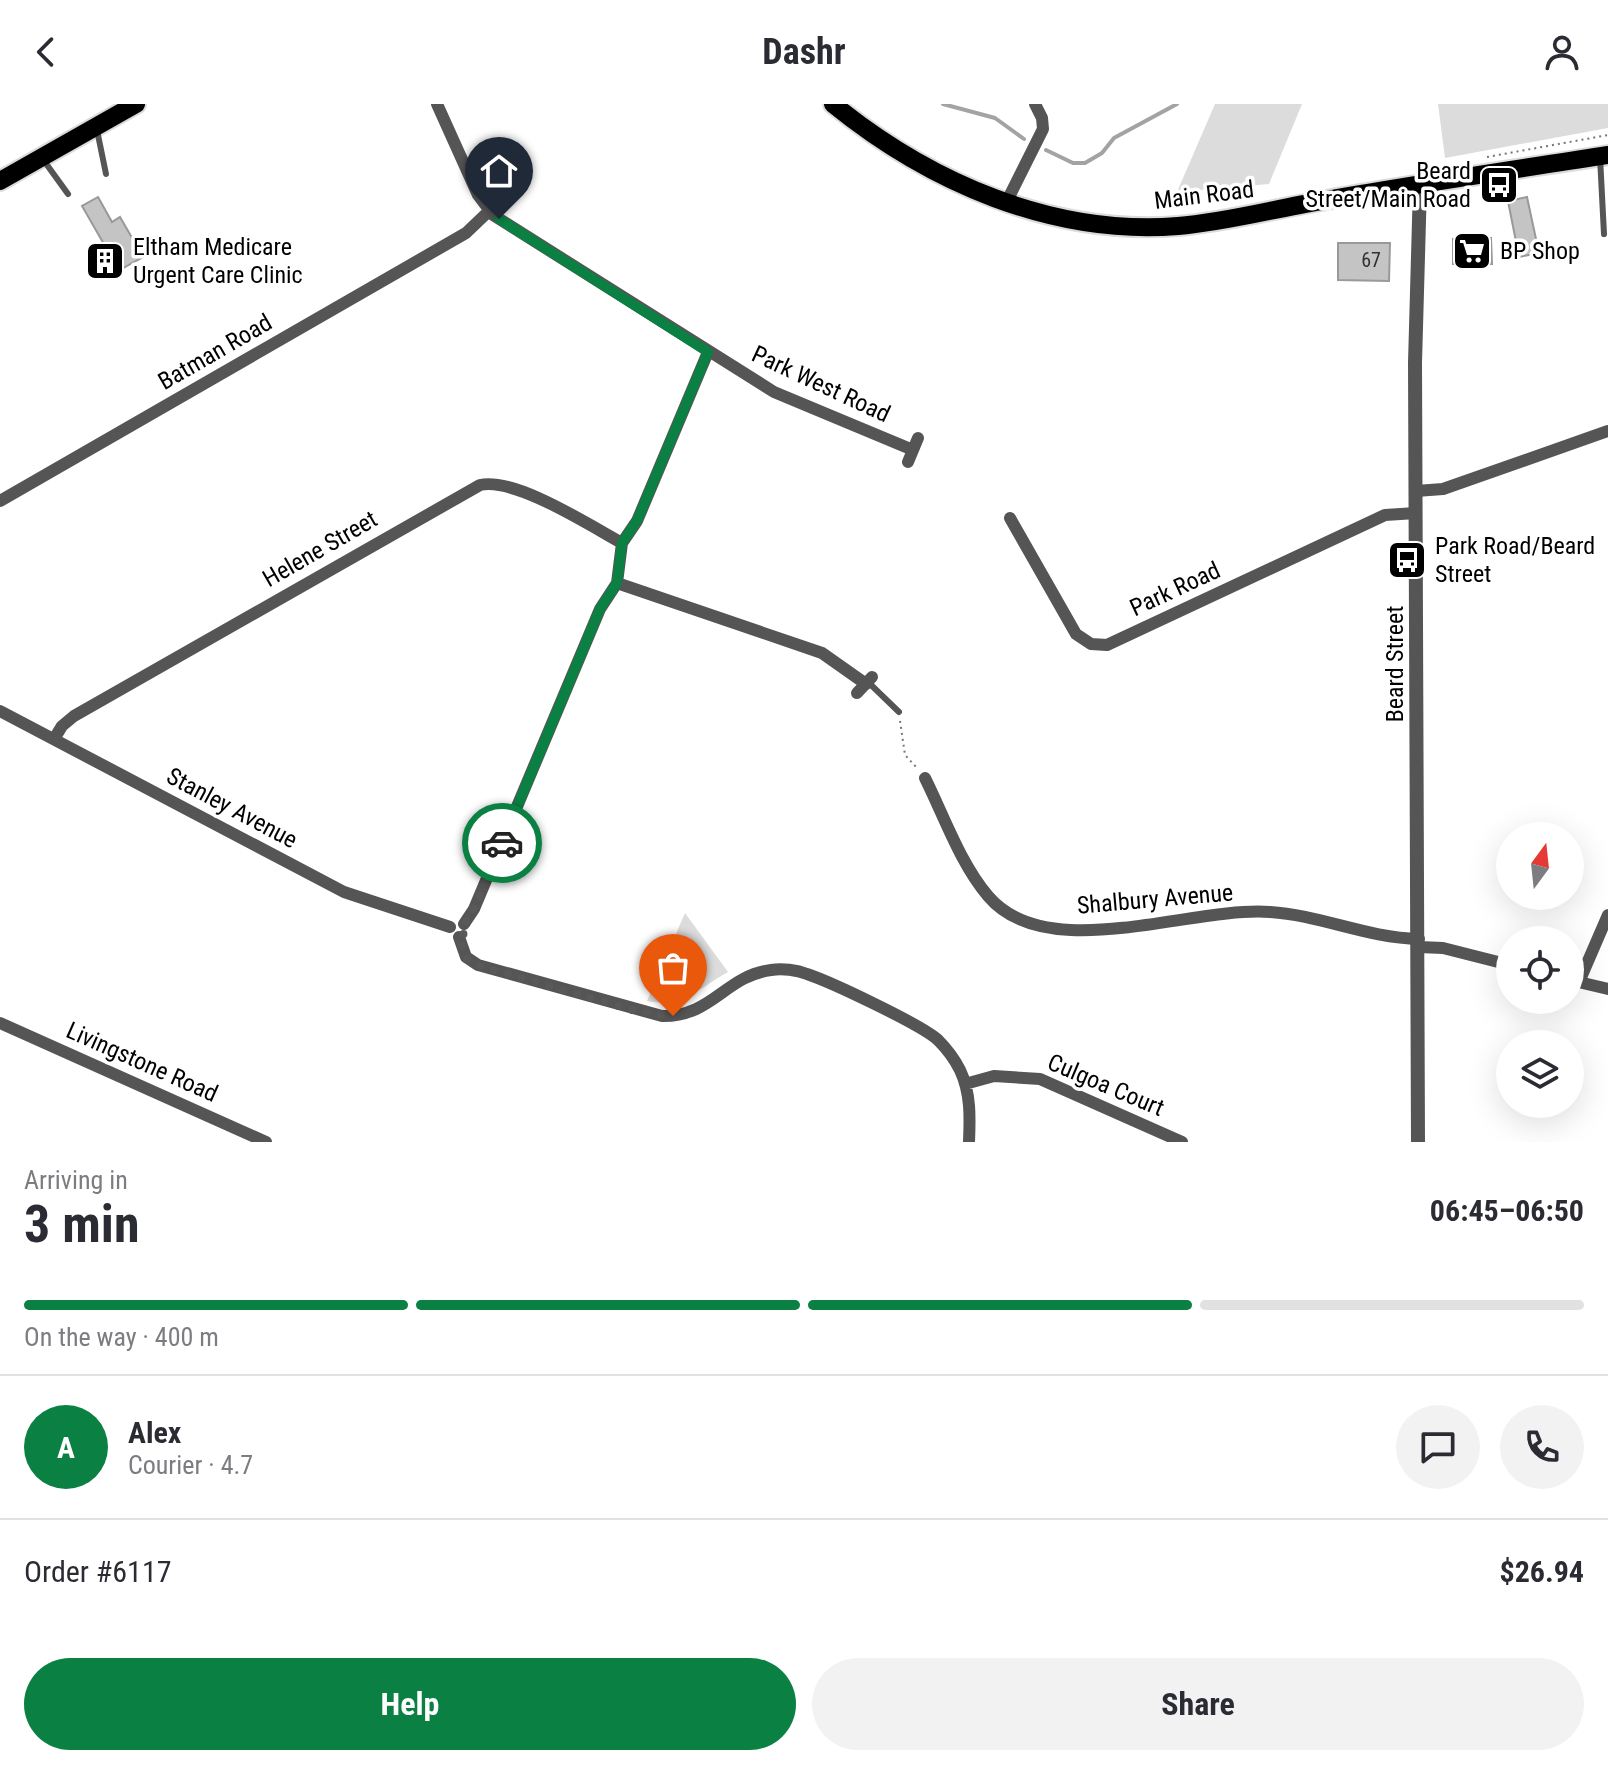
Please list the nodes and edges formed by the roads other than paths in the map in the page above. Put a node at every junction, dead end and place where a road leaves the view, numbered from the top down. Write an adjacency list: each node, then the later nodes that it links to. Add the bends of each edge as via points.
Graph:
1 (136, 104): 5 (main road)
2 (437, 104): 13 (street, Park West Road)
3 (833, 104): 12 (main road, Main Road, via 919,162)
4 (1035, 104): 12 (street, via 1043,129)
5 (96, 127): 7 (main road); 8 (lane)
6 (1604, 156): 10 (main road, Main Road); 14 (lane)
7 (41, 157): 9 (main road); 11 (lane)
8 (106, 174)
9 (0, 181)
10 (1420, 185): 12 (main road, Main Road, via 1228,220 1158,227 1089,223); 18 (street, Beard Street)
11 (68, 194)
12 (1006, 203)
13 (489, 211): 15 (street, Park West Road); 19 (street, Batman Road, via 466,233)
14 (1604, 234)
15 (708, 352): 17 (street, Park West Road, via 785,397); 22 (street, via 637,521)
16 (1608, 431): 18 (street, via 1443,489)
17 (913, 450)
18 (1416, 491): 20 (street, Beard Street)
19 (0, 501)
20 (1416, 513): 21 (street, Park Road, via 1385,515 1107,645 1091,644 1076,634); 31 (street, Beard Street)
21 (1010, 518)
22 (622, 543): 23 (street); 27 (street, Helene Street, via 516,488 480,485 74,716)
23 (617, 583): 24 (street, via 822,653); 30 (street, via 602,603 472,914 464,924 456,922)
24 (866, 684): 26 (lane)
25 (0, 711): 27 (street, Stanley Avenue)
26 (899, 712)
27 (54, 739): 30 (street, Stanley Avenue, via 344,892)
28 (925, 778): 31 (street, Shalbury Avenue, via 974,876 1005,913 1022,921 1079,929 1270,912)
29 (1608, 915): 33 (street)
30 (454, 932): 37 (street, via 466,957 478,965 651,1015 686,1014 745,975 775,969 806,973 926,1031 948,1053)
31 (1419, 943): 32 (street, Shalbury Avenue); 41 (street, Beard Street)
32 (1496, 961)
33 (1584, 963)
34 (1584, 983): 35 (street)
35 (1608, 989)
36 (0, 1023): 38 (street, Livingstone Road)
37 (965, 1084): 39 (street); 40 (street, Culgoa Court, via 994,1076 1040,1079)
38 (266, 1142)
39 (969, 1142)
40 (1182, 1142)
41 (1418, 1142)

